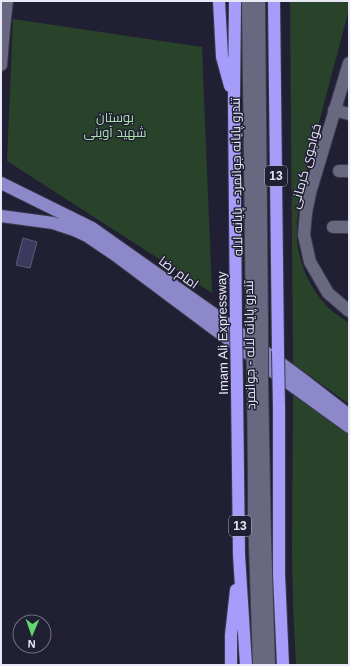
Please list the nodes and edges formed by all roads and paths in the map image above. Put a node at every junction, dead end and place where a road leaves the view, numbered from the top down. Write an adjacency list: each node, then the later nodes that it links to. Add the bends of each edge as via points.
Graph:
1 (7, 1): 8 (street)
2 (219, 1): 9 (highway, via 222,57)
3 (235, 1): 9 (highway, Imam Ali Expressway / 13)
4 (248, 1): 17 (street, تندرو پایانه جوانمرد - پایانه لاله)
5 (259, 1): 17 (street, تندرو پایانه لاله - جوانمرد)
6 (274, 1): 26 (highway, 13, bridge, via 279,574)
7 (349, 63): 10 (street, خواجوی کرمانی)
8 (1, 65)
9 (234, 99): 21 (highway, Imam Ali Expressway / 13, bridge)
10 (334, 110): 11 (street); 16 (street, خواجوی کرمانی, via 310,193 304,235 310,262 328,293)
11 (349, 114)
12 (1, 182): 19 (main road, امام رضا, via 92,228 214,314)
13 (1, 216): 20 (main road, امام رضا, via 53,222 87,236)
14 (334, 227): 15 (street)
15 (349, 227)
16 (349, 311)
17 (257, 326): 18 (street, تندرو پایانه لاله - جوانمرد, bridge)
18 (258, 380): 24 (street, via 254,515); 25 (street, تندرو پایانه لاله - جوانمرد)
19 (349, 415)
20 (349, 427)
21 (239, 555): 22 (highway, via 231,635); 23 (highway, Imam Ali Expressway / 13)
22 (231, 665)
23 (246, 665)
24 (259, 665)
25 (269, 665)
26 (283, 665)

